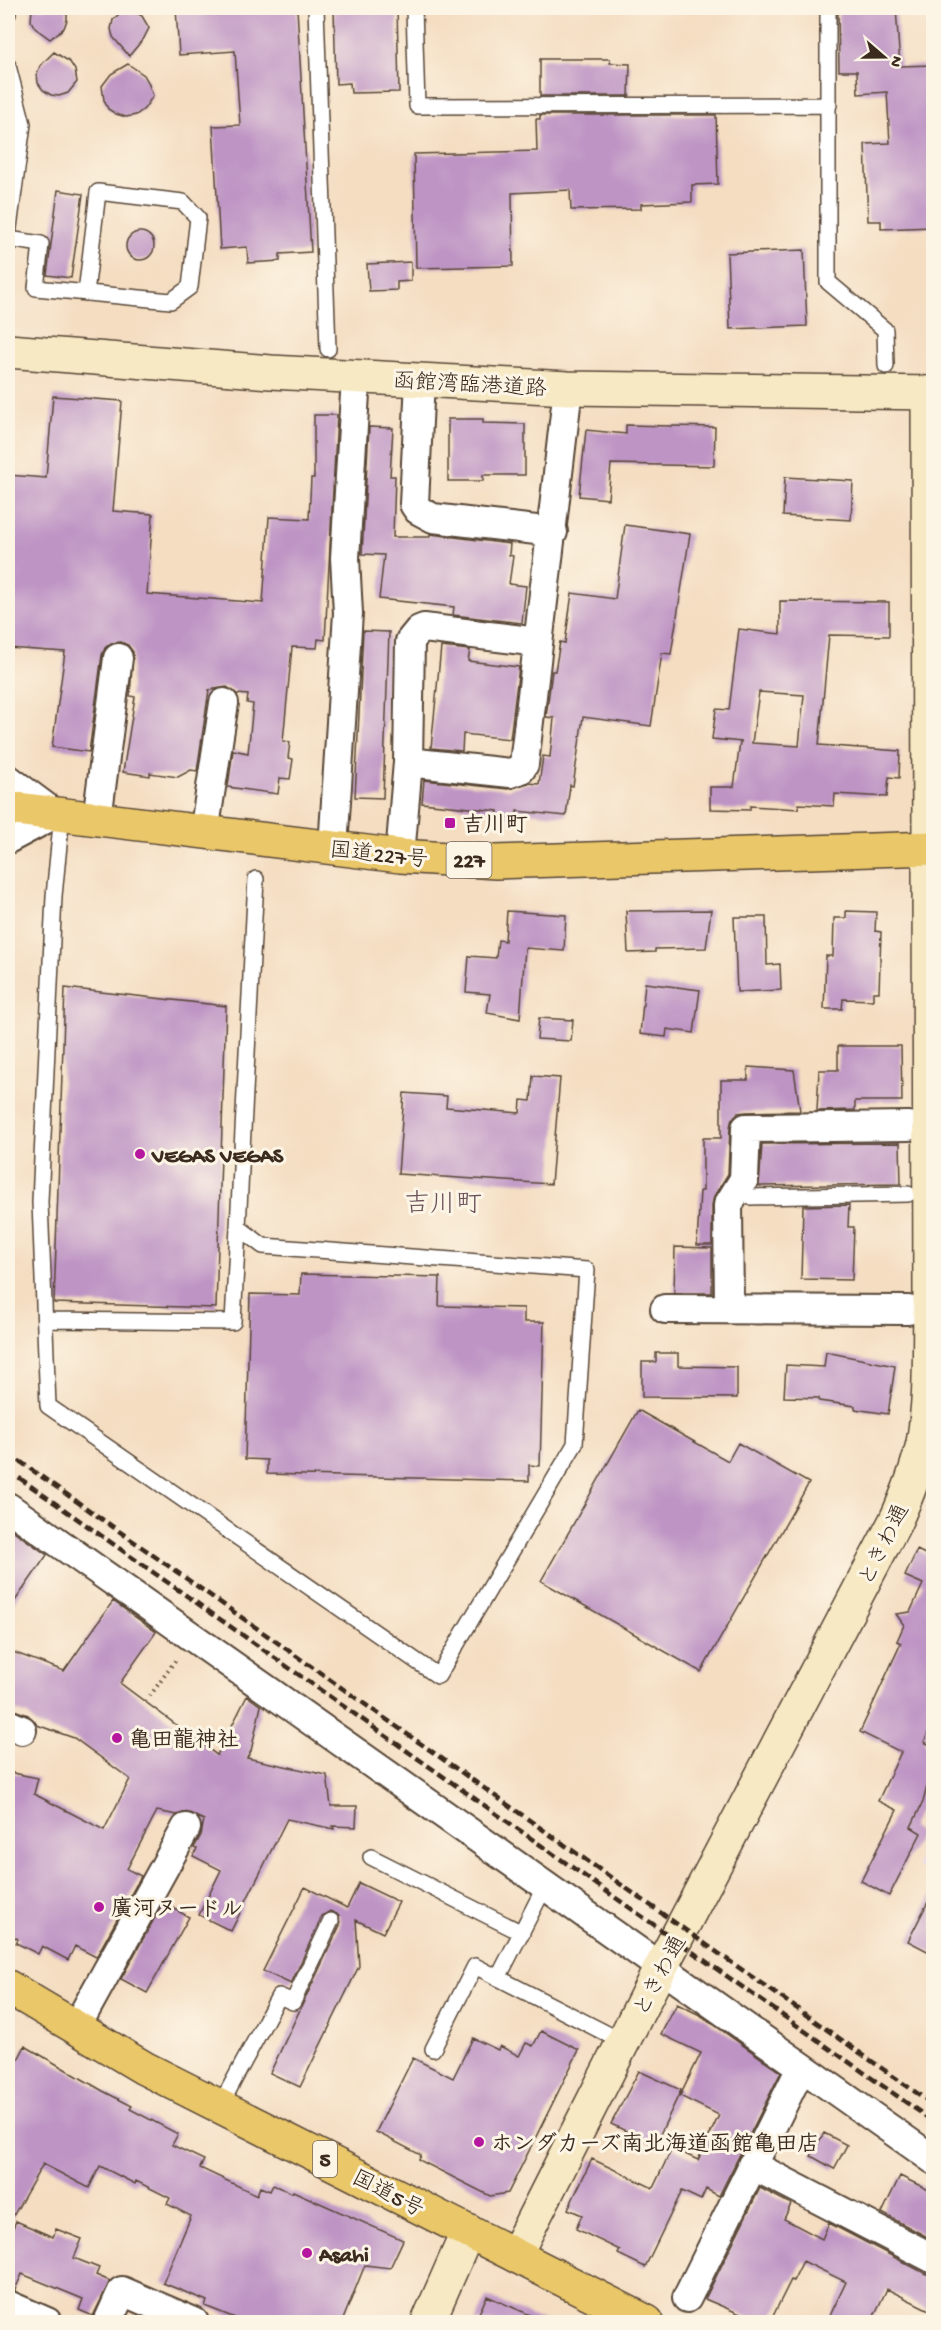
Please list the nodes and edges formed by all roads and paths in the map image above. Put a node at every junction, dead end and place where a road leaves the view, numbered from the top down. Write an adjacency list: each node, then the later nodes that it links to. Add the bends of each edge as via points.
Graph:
1 (8, 8): 5 (lane)
2 (316, 8): 10 (lane)
3 (414, 8): 7 (lane, via 417,106)
4 (828, 8): 7 (lane)
5 (8, 14)
6 (8, 66): 8 (lane, via 23,124)
7 (829, 105): 12 (lane, via 828,282 885,330)
8 (8, 237): 9 (lane, via 41,244 36,288)
9 (86, 293): 9 (lane, via 171,301 189,287 198,218 183,202 98,192)
10 (328, 348)
11 (8, 351): 13 (street, 函館湾臨港道路)
12 (886, 366)
13 (356, 377): 14 (street, 函館湾臨港道路); 28 (street, via 345,558 348,613)
14 (420, 380): 15 (street, 函館湾臨港道路); 17 (street, via 414,504 418,510 433,518)
15 (568, 388): 16 (street, 函館湾臨港道路); 17 (street)
16 (931, 393): 29 (street, ときわ通)
17 (553, 532): 18 (street)
18 (538, 642): 21 (street, via 521,769 510,773); 21 (street, via 419,630 410,641)
19 (118, 658): 25 (street)
20 (224, 703): 26 (street)
21 (408, 762): 30 (street)
22 (8, 779): 24 (street)
23 (8, 808): 24 (highway, 国道227号 / 227)
24 (58, 814): 25 (highway, 国道227号 / 227); 27 (street); 39 (lane, via 40,1202)
25 (97, 819): 26 (highway, 国道227号 / 227)
26 (204, 833): 28 (highway, 国道227号 / 227)
27 (8, 839)
28 (333, 848): 30 (highway, 国道227号 / 227)
29 (932, 848): 30 (highway, 国道227号 / 227, via 496,862); 33 (street, ときわ通)
30 (400, 856)
31 (256, 879): 35 (lane)
32 (908, 1126): 34 (street, via 746,1128 744,1179)
33 (924, 1179): 34 (lane, via 750,1197); 40 (street, ときわ通)
34 (737, 1191): 37 (street, via 728,1205)
35 (238, 1227): 39 (lane, via 233,1322); 39 (lane, via 263,1246 587,1270 575,1444 438,1676 48,1406)
36 (665, 1309): 37 (street)
37 (729, 1309): 38 (street)
38 (908, 1310)
39 (45, 1320)
40 (930, 1413): 49 (street, ときわ通, via 915,1471 895,1522)
41 (8, 1507): 42 (street)
42 (192, 1638): 43 (path); 46 (street)
43 (150, 1696)
44 (186, 1828): 52 (street)
45 (371, 1857): 48 (lane)
46 (545, 1886): 48 (lane); 49 (street)
47 (331, 1921): 56 (lane, via 293,2002 279,1996)
48 (522, 1933): 50 (lane)
49 (660, 1969): 53 (street, ときわ通); 55 (street)
50 (498, 1978): 53 (lane); 54 (lane, via 475,1966)
51 (8, 1987): 52 (highway, 国道5号 / 5)
52 (75, 2029): 56 (highway, 国道5号 / 5)
53 (623, 2042): 60 (street, ときわ通)
54 (433, 2049)
55 (801, 2068): 57 (street); 58 (street)
56 (220, 2106): 59 (highway, 国道5号 / 5)
57 (933, 2160)
58 (752, 2165): 61 (street); 62 (street)
59 (468, 2231): 60 (highway, 国道5号 / 5); 67 (street)
60 (515, 2255): 68 (highway, 国道5号 / 5)
61 (933, 2259)
62 (687, 2298)
63 (8, 2305): 64 (street)
64 (47, 2322)
65 (108, 2322): 66 (street, via 122,2291)
66 (194, 2322)
67 (428, 2322)
68 (647, 2322)

